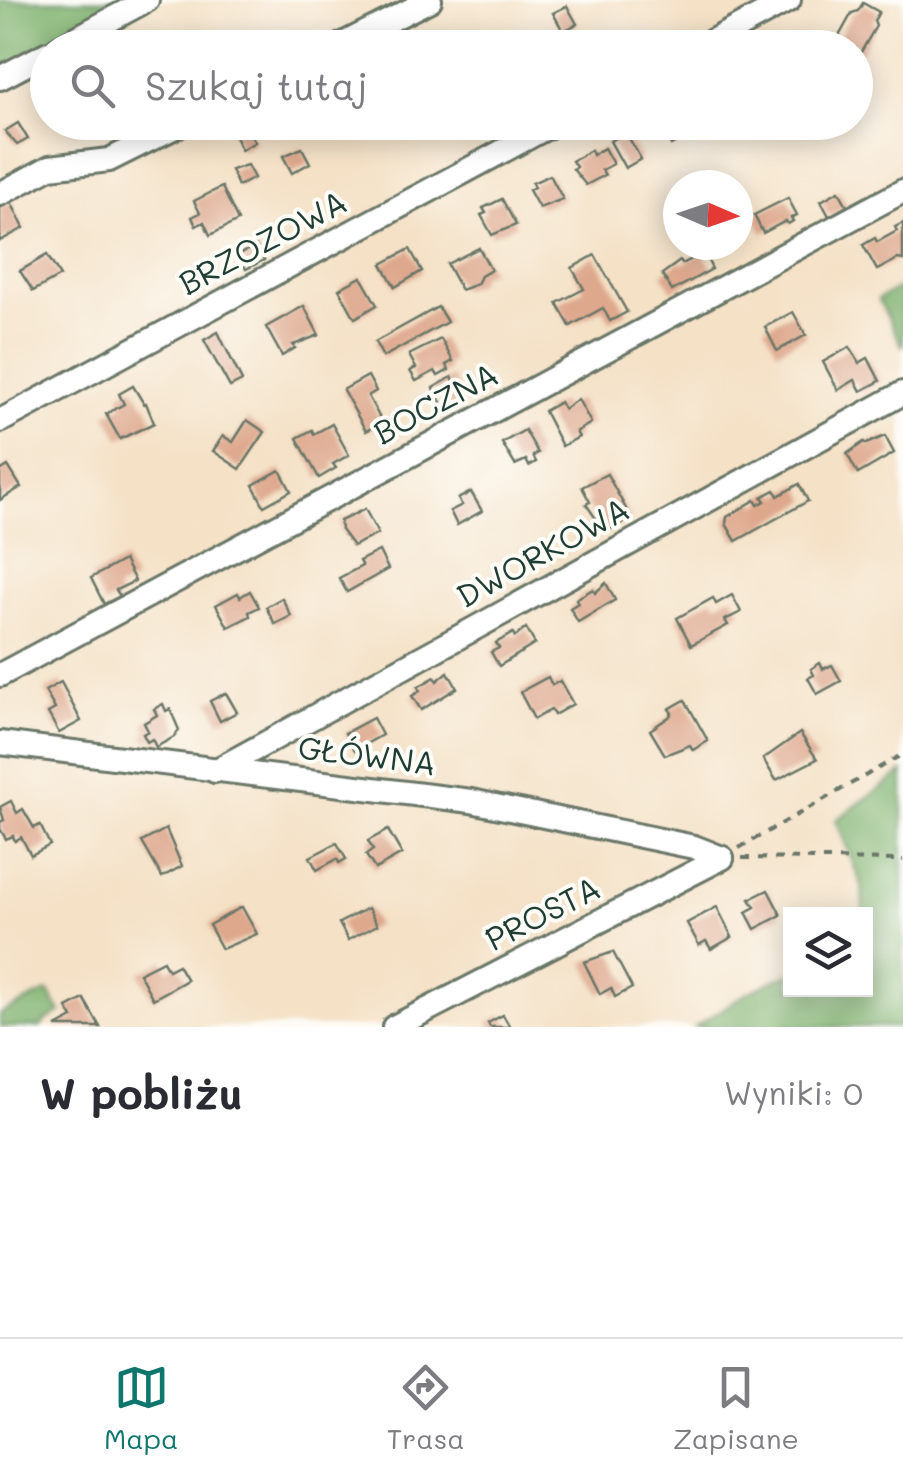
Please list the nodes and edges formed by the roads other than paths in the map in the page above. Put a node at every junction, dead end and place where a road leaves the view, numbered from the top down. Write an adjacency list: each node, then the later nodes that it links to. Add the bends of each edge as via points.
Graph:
1 (147, 0): 4 (street)
2 (430, 0): 5 (street)
3 (789, 0): 6 (street)
4 (91, 30)
5 (371, 30)
6 (733, 30)
7 (30, 62): 8 (street)
8 (0, 78)
9 (149, 140): 12 (street, via 109,160 50,167)
10 (522, 140): 14 (street, BRZOZOWA)
11 (903, 191): 15 (street, BOCZNA)
12 (0, 194)
13 (903, 393): 17 (street, DWORKOWA)
14 (0, 420)
15 (0, 676)
16 (0, 744): 17 (street, GŁÓWNA)
17 (215, 771): 18 (street, GŁÓWNA, via 472,801)
18 (722, 858): 19 (street, PROSTA)
19 (394, 1027)

